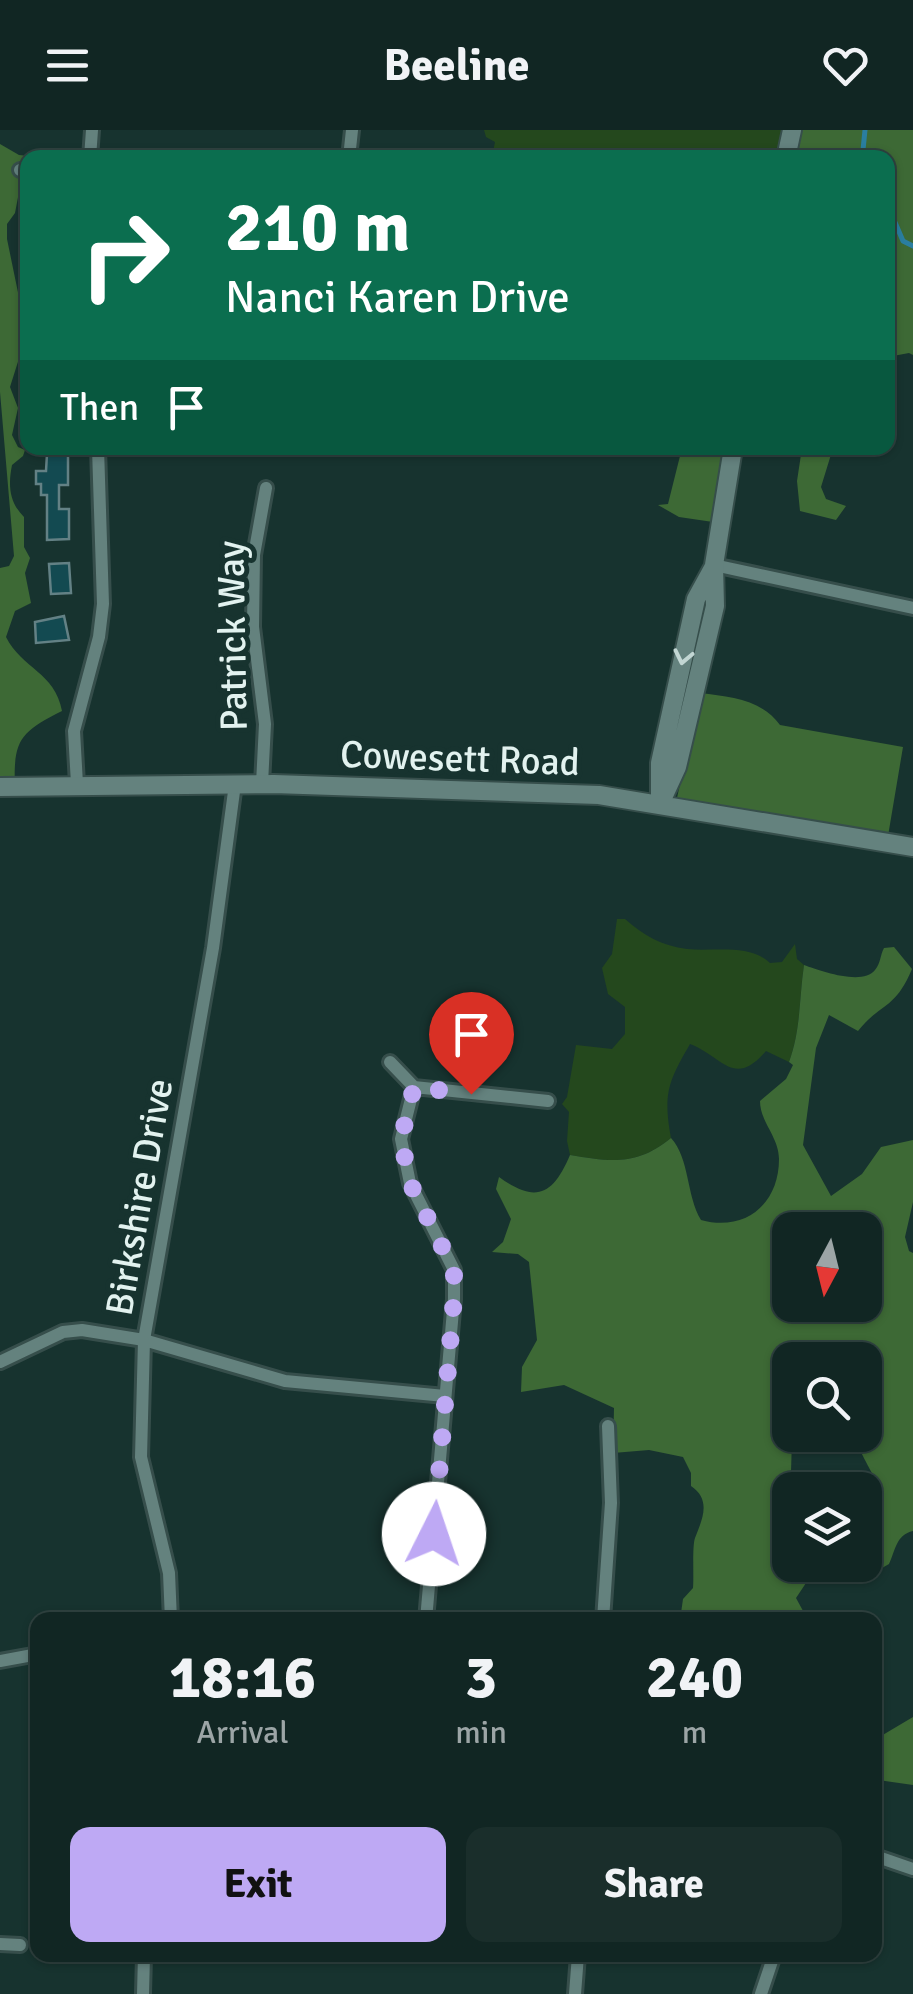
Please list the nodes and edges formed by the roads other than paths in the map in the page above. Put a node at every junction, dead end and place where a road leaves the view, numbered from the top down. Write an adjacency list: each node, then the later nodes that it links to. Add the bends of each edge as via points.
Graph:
1 (98, 455): 6 (street, via 104,604 74,730)
2 (732, 455): 4 (main road)
3 (266, 488): 8 (street, Patrick Way, via 254,573 265,724)
4 (714, 565): 5 (street); 10 (main road, via 715,606 678,766)
5 (913, 608)
6 (77, 784): 7 (main road, Cowesett Road); 9 (main road, Cowesett Road)
7 (235, 784): 8 (main road, Cowesett Road); 15 (street, Birkshire Drive)
8 (262, 784): 10 (main road, Cowesett Road, via 599,795)
9 (0, 787)
10 (660, 804): 11 (main road, Cowesett Road)
11 (913, 847)
12 (390, 1062): 13 (street)
13 (414, 1087): 14 (street); 17 (street, via 401,1139 410,1183 454,1270)
14 (548, 1101)
15 (144, 1340): 16 (street, via 63,1332); 17 (street, via 285,1381); 19 (street, Birkshire Drive, via 141,1457 169,1573)
16 (0, 1362)
17 (445, 1396): 20 (street)
18 (608, 1426): 21 (street)
19 (171, 1612)
20 (427, 1612)
21 (604, 1612)
22 (30, 1655): 23 (street)
23 (0, 1661)
24 (882, 1859): 25 (street)
25 (913, 1870)
26 (0, 1944): 27 (street)
27 (20, 1946)
28 (144, 1962): 31 (street)
29 (577, 1962): 32 (street)
30 (772, 1962): 33 (street)
31 (143, 1994)
32 (575, 1994)
33 (761, 1994)

